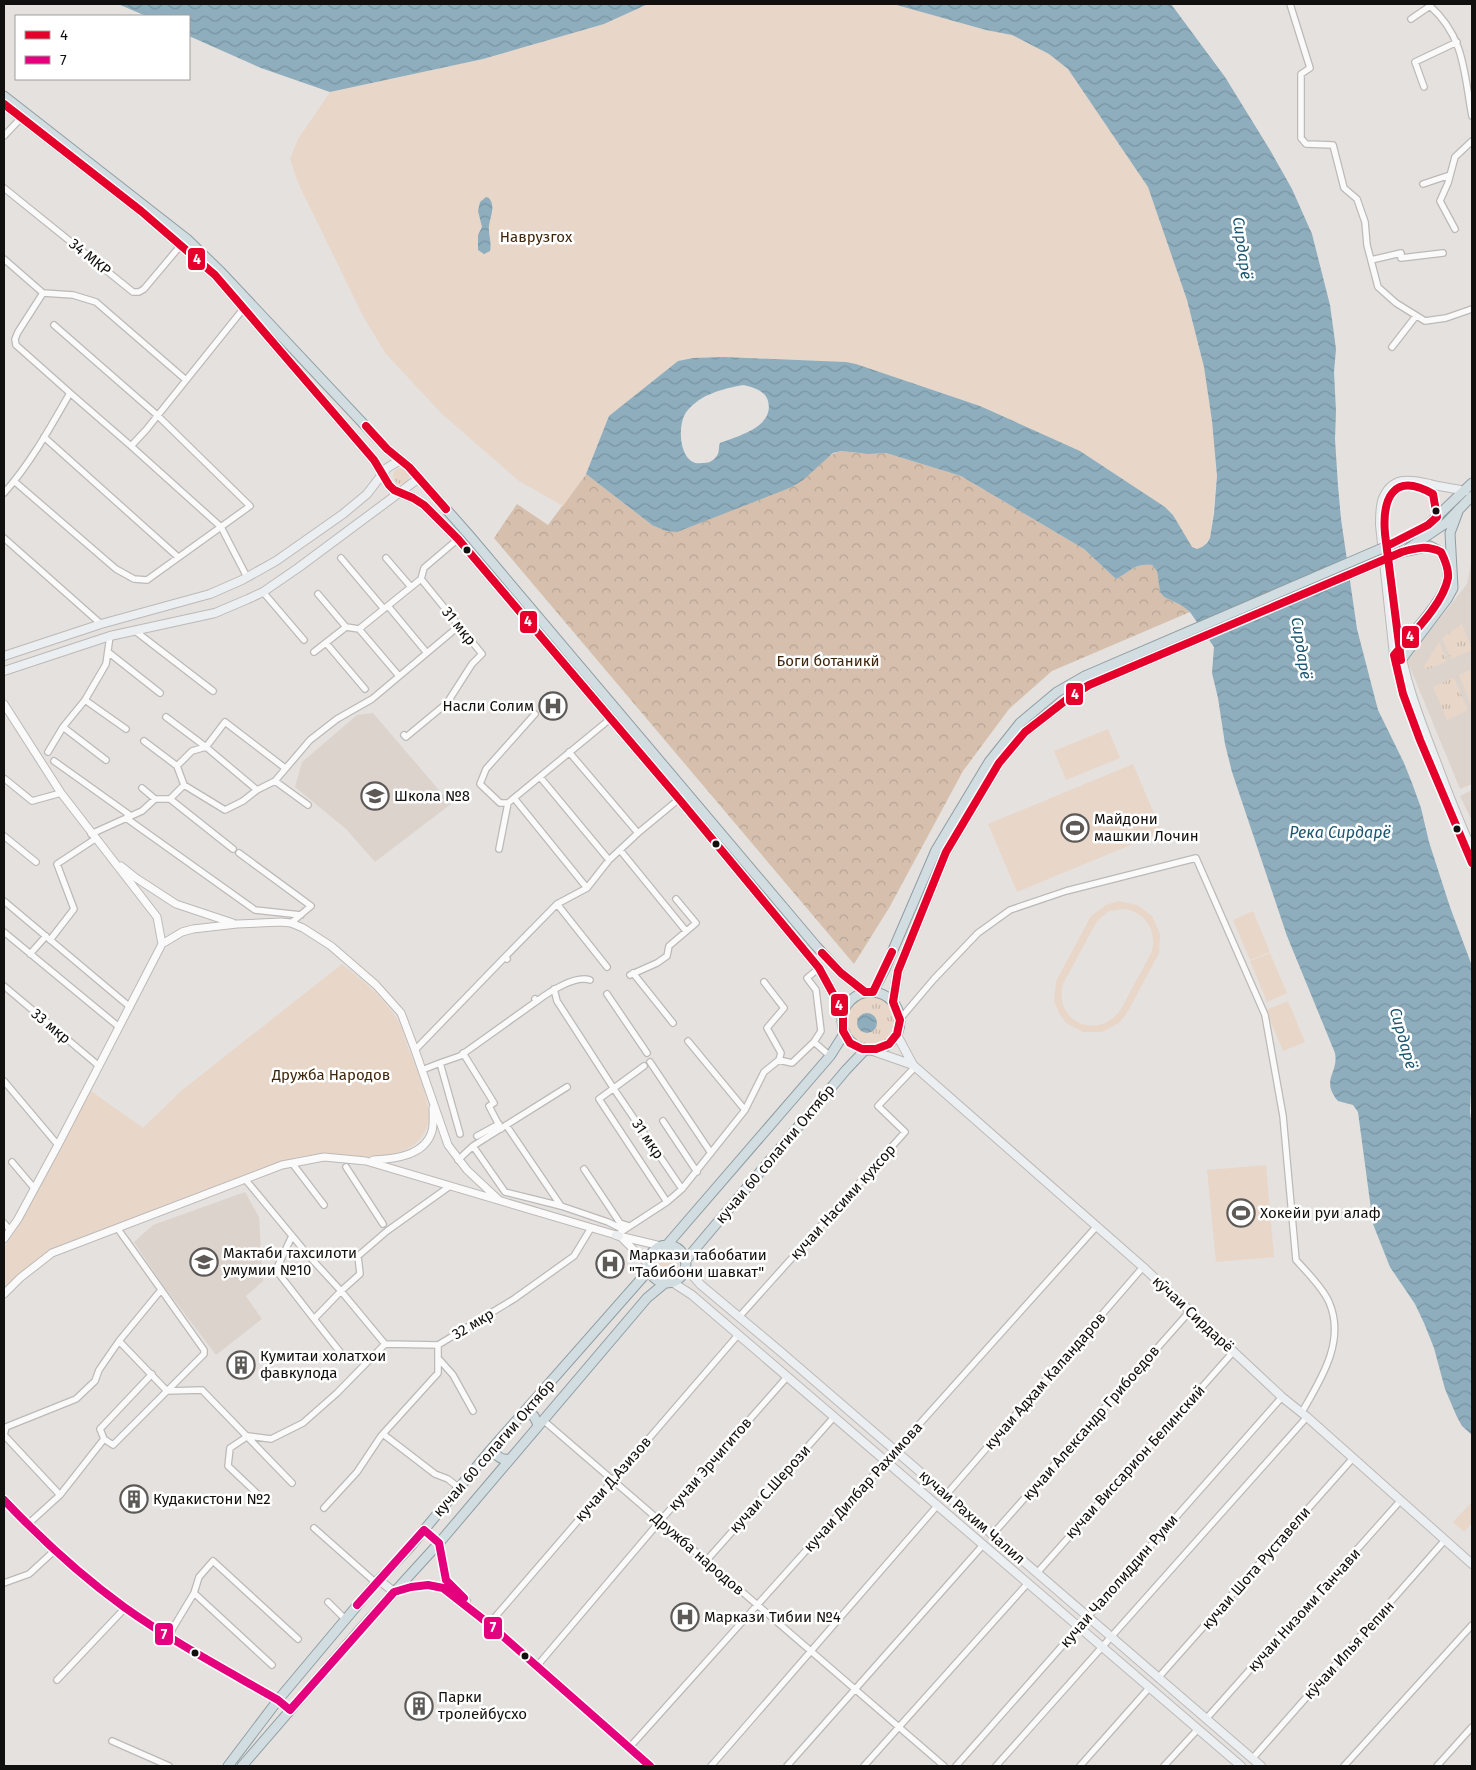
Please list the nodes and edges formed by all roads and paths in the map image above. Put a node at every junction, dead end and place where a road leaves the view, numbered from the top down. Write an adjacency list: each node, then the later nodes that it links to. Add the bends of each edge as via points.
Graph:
1 (1290, 4): 20 (street, via 1310,68 1301,74 1301,138 1306,144 1333,145 1344,188 1357,199 1365,222)
2 (1411, 19): 3 (street, via 1430,6)
3 (1457, 42): 4 (street, via 1415,62); 7 (street)
4 (1424, 87)
5 (4, 96): 22 (highway, via 188,239)
6 (4, 104): 8 (highway)
7 (1472, 116)
8 (21, 118): 9 (street); 17 (highway)
9 (4, 136)
10 (1472, 141): 13 (street, via 1455,157)
11 (1472, 145): 12 (street)
12 (1472, 150)
13 (1450, 176): 14 (street); 16 (street, via 1440,201)
14 (1423, 184)
15 (4, 188): 17 (street, 34 МКР, via 133,292 144,289)
16 (1455, 229)
17 (181, 245): 22 (highway)
18 (1443, 253): 20 (street, via 1401,258 1401,253)
19 (4, 259): 21 (street)
20 (1371, 260): 24 (street, via 1378,287)
21 (43, 293): 27 (street, via 72,294 96,302); 28 (street, via 18,332 16,345)
22 (247, 305): 27 (street); 32 (highway); 33 (highway)
23 (1472, 309): 24 (street, via 1425,321)
24 (1416, 316): 26 (street)
25 (54, 325): 29 (street)
26 (1392, 346)
27 (186, 380): 29 (street)
28 (70, 394): 30 (street); 31 (street)
29 (157, 415): 31 (street); 42 (street, via 250,506)
30 (44, 437): 35 (street); 46 (street)
31 (130, 446): 42 (street)
32 (400, 460): 33 (main road); 34 (highway)
33 (382, 474): 37 (highway, via 389,485); 49 (main road, via 367,494 343,514 276,561)
34 (419, 478): 37 (main road); 132 (highway, via 816,946 841,973)
35 (14, 481): 38 (street); 46 (street, via 116,569 134,579 146,580)
36 (1472, 483): 39 (highway)
37 (400, 492): 44 (highway, via 424,506); 52 (main road)
38 (4, 493)
39 (1468, 493): 40 (highway); 41 (highway); 66 (main road, via 1414,479 1402,480 1393,485 1381,504 1380,525)
40 (1459, 509): 45 (highway, via 1446,523); 66 (highway, via 1450,533 1453,588 1447,600)
41 (1437, 517): 66 (main road, via 1433,494 1425,488 1407,485 1397,488 1389,496 1384,524); 132 (highway, bridge, via 1399,541 1085,676 1057,692 1020,723 989,762 936,850 884,971)
42 (221, 527): 46 (street); 49 (street)
43 (4, 538): 55 (street)
44 (458, 539): 50 (street, via 424,568); 77 (highway)
45 (1402, 552): 66 (highway, via 1430,546 1441,552 1447,564 1448,577 1445,589); 134 (highway, bridge, via 1088,685 1025,732 999,762 946,852 898,971)
46 (178, 557)
47 (341, 558): 54 (street)
48 (386, 558): 51 (street)
49 (247, 577): 55 (main road, via 210,594)
50 (421, 580): 51 (street); 56 (street, 31 мкр)
51 (411, 587): 54 (street)
52 (263, 592): 59 (main road, via 216,613); 61 (street)
53 (318, 594): 57 (street)
54 (386, 607): 58 (street); 65 (street)
55 (101, 624): 67 (main road)
56 (459, 626): 65 (street); 80 (street, 31 мкр, via 482,654 447,702)
57 (346, 627): 58 (street); 62 (street)
58 (359, 629): 69 (street)
59 (134, 630): 60 (main road); 71 (street)
60 (110, 636): 63 (street); 68 (main road)
61 (304, 640)
62 (326, 643): 64 (street); 70 (street)
63 (108, 652): 72 (street); 73 (street, via 106,664)
64 (314, 652)
65 (426, 653): 69 (street)
66 (1398, 655): 109 (main road, via 1413,702); 113 (main road, via 1403,694)
67 (4, 656)
68 (4, 671)
69 (399, 676): 88 (street, via 372,699 337,719 310,740)
70 (364, 689)
71 (213, 691)
72 (160, 693)
73 (86, 700): 78 (street); 79 (street)
74 (4, 704): 95 (street)
75 (535, 714): 100 (street, via 486,769 480,784 500,803)
76 (166, 718): 82 (street)
77 (610, 719): 84 (street); 99 (highway)
78 (64, 727): 83 (street); 85 (street)
79 (126, 729)
80 (405, 736)
81 (144, 741): 87 (street)
82 (206, 747): 87 (street, via 192,751); 88 (street, via 225,722); 94 (street)
83 (48, 752)
84 (569, 752): 89 (street); 103 (street)
85 (106, 760)
86 (54, 761): 102 (street)
87 (177, 766): 92 (street)
88 (286, 768): 91 (street)
89 (540, 777): 96 (street); 111 (street)
90 (5, 779): 95 (street, via 32,801)
91 (275, 781): 94 (street); 101 (street)
92 (184, 785): 94 (street, via 225,810); 98 (street)
93 (142, 788): 97 (street)
94 (256, 790)
95 (61, 793): 105 (street)
96 (514, 798): 100 (street); 114 (street)
97 (155, 799): 98 (street); 102 (street)
98 (170, 799): 106 (street)
99 (679, 799): 103 (street); 127 (highway)
100 (508, 803): 107 (street)
101 (308, 805)
102 (129, 817): 105 (street); 118 (street, via 255,910)
103 (638, 833): 108 (street)
104 (4, 836): 112 (street)
105 (93, 836): 120 (street, via 122,868 176,904); 123 (street, via 57,864 74,909); 124 (street, via 156,917)
106 (233, 849)
107 (499, 849)
108 (620, 850): 111 (street); 121 (street)
109 (1472, 850)
110 (239, 853): 118 (street, via 311,906)
111 (609, 860): 114 (street)
112 (36, 862)
113 (1472, 863)
114 (587, 888): 117 (street)
115 (676, 899): 121 (street, via 696,923)
116 (4, 901): 123 (street)
117 (556, 904): 126 (street); 145 (street)
118 (301, 915): 119 (street)
119 (290, 923): 120 (street); 145 (street, via 331,946 376,985 401,1013)
120 (237, 924): 124 (street, via 188,930)
121 (686, 931): 138 (street, via 669,946 667,956 632,974)
122 (4, 932): 125 (street)
123 (48, 938): 125 (street); 135 (street)
124 (162, 944): 135 (street)
125 (30, 954): 139 (street)
126 (607, 967)
127 (819, 968): 136 (highway); 143 (street, via 807,978 816,990 821,1031)
128 (590, 980): 131 (street, via 584,978)
129 (764, 982): 149 (street, via 784,1008 767,1028 781,1053)
130 (4, 986): 152 (street, 33 мкр)
131 (554, 989): 147 (street); 158 (street, 31 мкр, via 557,1001)
132 (869, 992): 134 (highway, via 880,993); 136 (highway, via 851,999)
133 (607, 994): 144 (street, via 647,1053)
134 (893, 1002): 137 (highway)
135 (130, 1007): 139 (street)
136 (843, 1012): 140 (highway)
137 (900, 1019): 141 (highway); 216 (street, кучаи Чалолиддин Руми, via 978,932 1010,910 1066,891 1196,858 1264,1015 1283,1116 1296,1260 1329,1301 1335,1322 1333,1351)
138 (673, 1023)
139 (119, 1027): 152 (street)
140 (844, 1034): 146 (highway, via 853,1045); 148 (highway)
141 (897, 1035): 146 (highway, via 883,1048); 154 (main road)
142 (688, 1041): 160 (street)
143 (814, 1042): 148 (street); 149 (street, via 792,1063)
144 (641, 1044)
145 (415, 1050): 155 (street)
146 (869, 1050): 154 (main road); 193 (highway, кучаи 60 солагии Октябр, via 846,1070)
147 (463, 1053): 151 (street); 162 (street, via 494,1103 489,1106)
148 (830, 1056): 192 (highway)
149 (779, 1060): 160 (street, via 764,1072)
150 (650, 1062): 167 (street)
151 (440, 1063): 155 (street); 163 (street)
152 (99, 1066): 165 (street)
153 (644, 1066): 158 (street)
154 (914, 1066): 185 (main road, кӯчаи Сирдарё); 201 (street, кучаи Насими кухсор, via 878,1106 905,1132)
155 (422, 1070): 159 (street)
156 (4, 1081): 165 (street)
157 (567, 1087): 162 (street)
158 (614, 1089): 178 (street, 31 мкр); 180 (street, via 599,1098)
159 (432, 1100): 168 (street, via 448,1144); 169 (street, via 432,1133 417,1150 393,1159)
160 (745, 1110): 167 (street)
161 (663, 1121): 174 (street)
162 (502, 1126): 164 (street); 166 (street); 182 (street)
163 (460, 1134)
164 (477, 1136)
165 (58, 1145): 177 (street)
166 (473, 1146): 168 (street); 182 (street, via 505,1192)
167 (711, 1153): 174 (street)
168 (458, 1160): 179 (street)
169 (366, 1161): 171 (street, via 324,1157); 176 (street)
170 (12, 1162): 177 (street)
171 (292, 1163): 175 (street); 181 (street)
172 (346, 1167): 184 (street)
173 (584, 1169): 189 (street)
174 (697, 1172): 178 (street)
175 (245, 1179): 187 (street); 190 (street)
176 (450, 1186): 179 (street); 198 (street, via 387,1230 358,1256 360,1274)
177 (34, 1188): 188 (street)
178 (682, 1189): 180 (street)
179 (499, 1200): 186 (street)
180 (667, 1202): 189 (street)
181 (324, 1205)
182 (561, 1206): 189 (street, via 608,1222)
183 (4, 1223): 188 (street)
184 (383, 1224)
185 (1097, 1226): 195 (main road, кӯчаи Сирдарё); 223 (street, кучаи Дилбар Рахимова)
186 (591, 1228): 189 (street); 206 (street, 32 мкр, via 574,1256 514,1299)
187 (118, 1229): 197 (street); 199 (street, via 52,1253)
188 (10, 1230): 191 (street)
189 (622, 1232): 192 (street); 194 (street)
190 (292, 1236): 198 (street); 202 (street, via 276,1270)
191 (4, 1240)
192 (663, 1246): 193 (highway, via 680,1251); 194 (highway, via 652,1253)
193 (685, 1264): 196 (highway, via 681,1276); 201 (main road, кучаи Рахим Чалил, via 701,1285)
194 (648, 1267): 196 (highway, via 655,1279); 215 (highway, кучаи 60 солагии Октябр)
195 (1143, 1267): 200 (main road, кӯчаи Сирдарё); 231 (street, кучаи Адхам Каландаров)
196 (669, 1283): 203 (main road, кучаи Рахим Чалил, via 692,1295); 218 (highway, кучаи 60 солагии Октябр, via 647,1298)
197 (161, 1290): 204 (street); 212 (street, via 204,1350 204,1354)
198 (341, 1291): 202 (street); 205 (street)
199 (4, 1294)
200 (1190, 1310): 207 (main road, кӯчаи Сирдарё); 241 (street, кучаи Александр Грибоедов)
201 (739, 1317): 223 (main road, кучаи Рахим Чалил)
202 (314, 1319): 208 (street)
203 (738, 1335): 211 (main road, кучаи Рахим Чалил); 227 (street, кучаи Д.Азизов)
204 (119, 1341): 210 (street); 230 (street, via 98,1370 96,1381 76,1399 6,1427 4,1435)
205 (385, 1344): 206 (street); 220 (street, via 303,1423 271,1438)
206 (438, 1345): 209 (street, 32 мкр)
207 (1234, 1351): 213 (main road, кӯчаи Сирдарё); 248 (street, кучаи Виссарион Белинский)
208 (344, 1357)
209 (438, 1358): 214 (street); 219 (street, 32 мкр, via 438,1373)
210 (152, 1374): 212 (street); 221 (street, via 100,1429)
211 (787, 1376): 217 (main road, кучаи Рахим Чалил); 237 (street, кучаи Эрчигитов)
212 (168, 1391): 220 (street, via 202,1390); 221 (street, via 113,1445)
213 (1282, 1397): 216 (main road, кӯчаи Сирдарё); 257 (street, кучаи Чалолиддин Руми)
214 (473, 1411)
215 (522, 1414): 218 (highway, via 534,1416); 222 (highway, кучаи 60 солагии Октябр)
216 (1304, 1414): 224 (main road, кӯчаи Сирдарё); 263 (street, кучаи Чалолиддин Руми)
217 (834, 1417): 226 (main road, кучаи Рахим Чалил); 246 (street, кучаи С.Шерози)
218 (540, 1423): 225 (highway, кучаи 60 солагии Октябр); 227 (street, Дружба народов)
219 (384, 1434): 229 (street, via 434,1474); 236 (street, 32 мкр, via 357,1472)
220 (248, 1436): 228 (street); 234 (street, via 230,1448 228,1466)
221 (104, 1439): 230 (street)
222 (494, 1446): 225 (highway, via 498,1457); 229 (highway, кучаи 60 солагии Октябр)
223 (896, 1450): 226 (street, кучаи Дилбар Рахимова); 231 (main road, кучаи Рахим Чалил)
224 (1353, 1458): 233 (main road, кӯчаи Сирдарё); 269 (street, кучаи Шота Руставели)
225 (510, 1459): 243 (highway, кучаи 60 солагии Октябр)
226 (885, 1462): 235 (main road, кучаи Рахим Чалил); 255 (street, кучаи Дилбар Рахимова)
227 (612, 1480): 237 (street, Дружба народов); 259 (street, кучаи Д.Азизов)
228 (292, 1483)
229 (459, 1488): 240 (highway, кучаи 60 солагии Октябр)
230 (60, 1495): 238 (street)
231 (946, 1495): 241 (main road, кучаи Рахим Чалил)
232 (4, 1500): 238 (main road)
233 (1401, 1500): 242 (main road, кӯчаи Сирдарё); 275 (street, кучаи Низоми Ганчави)
234 (267, 1503)
235 (937, 1506): 244 (main road, кучаи Рахим Чалил); 266 (street)
236 (324, 1508)
237 (660, 1521): 246 (street, Дружба народов); 268 (street, кучаи Эрчигитов)
238 (27, 1525): 245 (main road)
239 (314, 1528): 249 (street)
240 (424, 1530): 243 (main road); 249 (highway, кучаи 60 солагии Октябр)
241 (992, 1535): 248 (main road, кучаи Рахим Чалил)
242 (1445, 1540): 247 (main road, кӯчаи Сирдарё); 281 (street, кӯчаи Илья Репин)
243 (439, 1543): 252 (highway, кучаи 60 солагии Октябр); 259 (main road, via 446,1580)
244 (983, 1545): 251 (main road, кучаи Рахим Чалил); 272 (street)
245 (54, 1551): 250 (street, via 29,1574); 256 (main road)
246 (706, 1561): 255 (street, Дружба народов)
247 (1472, 1564)
248 (1037, 1573): 257 (main road, кучаи Рахим Чалил)
249 (374, 1580): 252 (main road); 258 (highway, кучаи 60 солагии Октябр)
250 (4, 1583)
251 (1028, 1583): 261 (main road, кучаи Рахим Чалил); 276 (street)
252 (394, 1592): 259 (main road, via 412,1587 443,1588); 274 (highway, кучаи 60 солагии Октябр)
253 (194, 1593): 262 (street); 264 (street, via 199,1577 213,1561); 267 (street)
254 (328, 1602): 258 (street)
255 (757, 1605): 266 (street, Дружба народов); 280 (street, кучаи Дилбар Рахимова)
256 (125, 1608): 262 (main road); 270 (street)
257 (1088, 1616): 261 (street, кучаи Чалолиддин Руми); 263 (main road, кучаи Рахим Чалил)
258 (345, 1620): 273 (highway, кучаи 60 солагии Октябр)
259 (489, 1624): 268 (main road)
260 (1472, 1625): 296 (street)
261 (1079, 1626): 265 (main road, кучаи Рахим Чалил); 290 (street, кучаи Чалолиддин Руми)
262 (169, 1637): 273 (main road)
263 (1111, 1637): 265 (street, кучаи Чалолиддин Руми); 269 (main road, кучаи Рахим Чалил)
264 (298, 1640)
265 (1103, 1646): 271 (main road, кучаи Рахим Чалил); 291 (street, кучаи Чалолиддин Руми)
266 (811, 1651): 272 (street, Дружба народов); 286 (street)
267 (272, 1665)
268 (537, 1666): 280 (main road)
269 (1158, 1678): 275 (main road, кучаи Рахим Чалил)
270 (57, 1680)
271 (1150, 1687): 278 (main road, кучаи Рахим Чалил); 292 (street)
272 (855, 1689): 276 (street, Дружба народов); 287 (street)
273 (278, 1700): 274 (main road); 283 (highway, кучаи 60 солагии Октябр)
274 (290, 1710): 284 (highway, кучаи 60 солагии Октябр)
275 (1206, 1719): 281 (main road, кучаи Рахим Чалил)
276 (899, 1727): 288 (street); 289 (street, Дружба народов)
277 (1472, 1727): 297 (street)
278 (1198, 1729): 293 (street); 294 (main road, кучаи Рахим Чалил)
279 (112, 1741): 282 (street)
280 (629, 1748): 285 (main road)
281 (1252, 1759): 295 (main road, кучаи Рахим Чалил)
282 (169, 1766)
283 (228, 1766)
284 (242, 1766)
285 (650, 1766)
286 (711, 1766)
287 (787, 1766)
288 (864, 1766)
289 (944, 1766)
290 (956, 1766)
291 (996, 1766)
292 (1080, 1766)
293 (1164, 1766)
294 (1241, 1766)
295 (1261, 1766)
296 (1344, 1766)
297 (1437, 1766)

